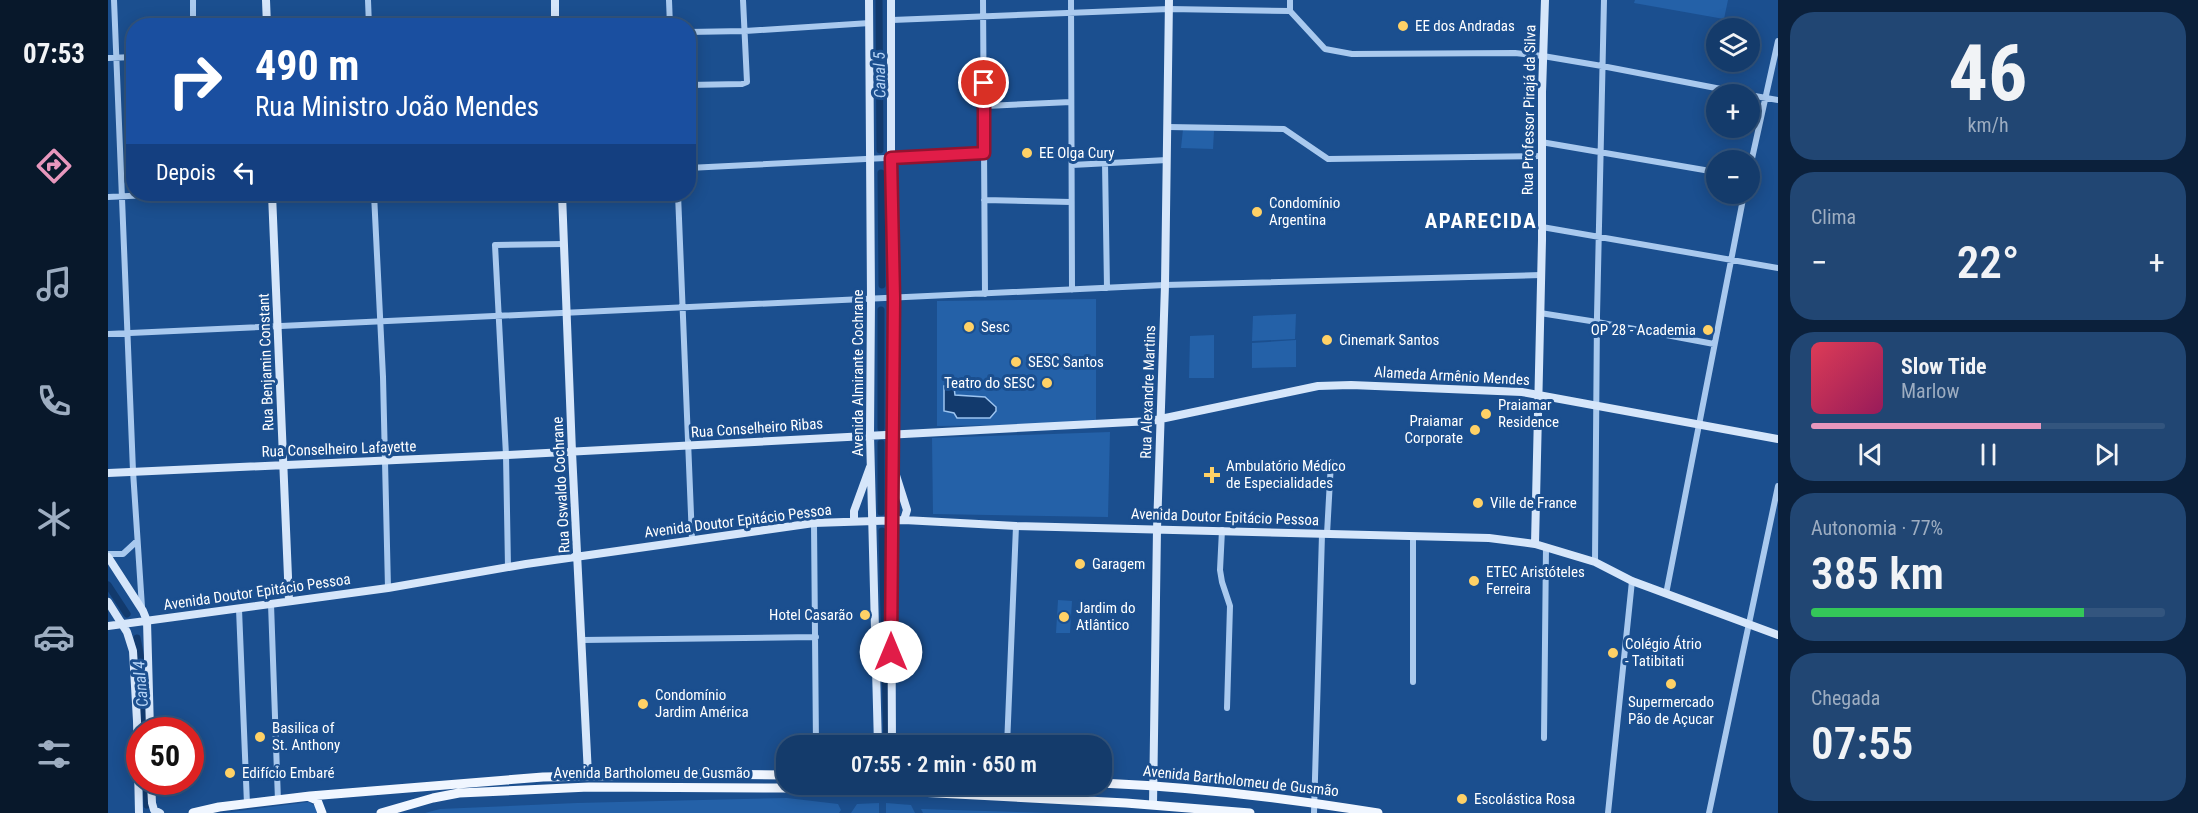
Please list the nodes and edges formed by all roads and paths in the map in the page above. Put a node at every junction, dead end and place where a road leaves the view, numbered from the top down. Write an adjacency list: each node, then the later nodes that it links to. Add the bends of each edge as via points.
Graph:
1 (114, 0): 32 (street)
2 (193, 0): 19 (street)
3 (266, 0): 20 (main road)
4 (368, 0): 21 (street)
5 (555, 0): 22 (main road)
6 (669, 0): 23 (street)
7 (743, 0): 26 (street)
8 (869, 0): 25 (main road, Avenida Almirante Cochrane)
9 (891, 0): 24 (main road, Avenida Almirante Cochrane)
10 (983, 0): 18 (street)
11 (1071, 0): 17 (street)
12 (1290, 0): 16 (street)
13 (1545, 0): 29 (main road, Rua Professor Pirajá da Silva)
14 (1604, 0): 33 (street)
15 (1169, 4): 16 (street); 17 (street); 41 (main road, Rua Alexandre Martins)
16 (1290, 11): 29 (street, via 1325,49 1352,54)
17 (1071, 13): 18 (street); 39 (street)
18 (983, 16): 24 (street); 40 (street)
19 (193, 18)
20 (267, 18)
21 (369, 18)
22 (555, 18)
23 (669, 18)
24 (892, 20): 47 (main road, Avenida Almirante Cochrane)
25 (870, 23): 26 (street); 48 (main road, Avenida Almirante Cochrane)
26 (745, 31): 27 (street); 34 (street, via 747,82)
27 (696, 32)
28 (1778, 41): 37 (street)
29 (1543, 56): 33 (street); 42 (main road, Rua Professor Pirajá da Silva)
30 (126, 57): 32 (street)
31 (108, 58): 32 (street)
32 (116, 58): 54 (street)
33 (1602, 66): 35 (street); 44 (street)
34 (696, 85)
35 (1706, 87)
36 (1760, 97): 37 (street)
37 (1766, 98): 38 (street); 43 (street)
38 (1778, 100)
39 (1071, 102): 40 (street); 51 (street)
40 (985, 105): 45 (street)
41 (1168, 127): 46 (street, via 1284,129 1328,159); 49 (main road, Rua Alexandre Martins)
42 (1542, 142): 44 (street); 46 (main road, Rua Professor Pirajá da Silva)
43 (1754, 150)
44 (1601, 151): 53 (street); 65 (street)
45 (984, 153): 47 (street); 57 (street)
46 (1542, 156): 64 (main road, Rua Professor Pirajá da Silva)
47 (889, 158): 48 (street); 74 (main road, Avenida Almirante Cochrane)
48 (871, 159): 52 (street); 75 (main road, Avenida Almirante Cochrane)
49 (1167, 160): 50 (street); 70 (main road, Rua Alexandre Martins)
50 (1105, 164): 51 (street); 71 (street)
51 (1072, 165): 62 (street)
52 (696, 168)
53 (1706, 170)
54 (121, 196): 55 (street); 56 (street); 84 (street)
55 (126, 196)
56 (108, 197)
57 (984, 200): 62 (street); 73 (street)
58 (272, 201): 82 (main road, Rua Benjamin Constant)
59 (374, 201): 80 (street)
60 (562, 201): 66 (main road, Rua Oswaldo Cochrane)
61 (678, 201): 76 (street)
62 (1071, 201): 72 (street)
63 (1742, 204): 67 (street)
64 (1542, 228): 65 (street); 69 (main road, Rua Professor Pirajá da Silva)
65 (1599, 237): 67 (street); 81 (street)
66 (564, 244): 77 (main road, Rua Oswaldo Cochrane); 79 (street, via 495,245)
67 (1730, 259): 68 (street); 85 (street)
68 (1778, 268)
69 (1540, 275): 70 (street); 78 (main road, Rua Professor Pirajá da Silva)
70 (1165, 285): 71 (street); 88 (main road, Rua Alexandre Martins)
71 (1107, 288): 72 (street)
72 (1071, 290): 73 (street)
73 (985, 294): 74 (street)
74 (892, 298): 75 (street); 90 (main road, Avenida Almirante Cochrane)
75 (873, 299): 76 (street); 91 (main road, Avenida Almirante Cochrane)
76 (681, 308): 77 (street); 93 (street)
77 (567, 312): 79 (street); 94 (main road, Rua Oswaldo Cochrane)
78 (1540, 314): 81 (street); 86 (main road, Rua Professor Pirajá da Silva)
79 (499, 315): 80 (street); 95 (street)
80 (381, 321): 82 (street); 96 (street)
81 (1597, 322): 85 (street); 87 (street)
82 (278, 327): 84 (street); 99 (main road, Rua Benjamin Constant)
83 (108, 334): 84 (street)
84 (128, 334): 101 (street)
85 (1714, 344): 89 (street)
86 (1539, 395): 87 (main road, Alameda Armênio Mendes); 88 (main road, Alameda Armênio Mendes, via 1452,388 1318,386); 115 (main road, Rua Professor Pirajá da Silva)
87 (1596, 406): 89 (main road, Alameda Armênio Mendes); 119 (street)
88 (1160, 421): 90 (main road, Rua Conselheiro Ribas); 109 (main road, Rua Alexandre Martins)
89 (1701, 424): 92 (main road, Alameda Armênio Mendes); 123 (street)
90 (891, 434): 91 (main road, Rua Conselheiro Ribas); 97 (main road, Avenida Almirante Cochrane)
91 (871, 435): 93 (main road, Rua Conselheiro Ribas); 100 (main road, Avenida Almirante Cochrane)
92 (1778, 439)
93 (686, 446): 94 (main road, Rua Conselheiro Ribas); 113 (street)
94 (572, 452): 95 (main road, Rua Conselheiro Lafayette); 118 (main road, Rua Oswaldo Cochrane)
95 (506, 455): 96 (main road, Rua Conselheiro Lafayette); 120 (street)
96 (386, 461): 99 (main road, Rua Conselheiro Lafayette); 122 (street)
97 (892, 462): 104 (main road, Avenida Almirante Cochrane); 105 (main road, via 907,510)
98 (1330, 462): 111 (street)
99 (283, 464): 101 (main road, Rua Conselheiro Lafayette); 124 (main road, Rua Benjamin Constant)
100 (872, 464): 104 (main road, Avenida Almirante Cochrane); 106 (main road, via 854,511)
101 (134, 471): 102 (main road, Rua Conselheiro Lafayette); 114 (street)
102 (108, 473)
103 (1778, 486): 130 (street)
104 (882, 520): 105 (main road, Avenida Doutor Epitácio Pessoa); 106 (main road, Avenida Doutor Epitácio Pessoa); 140 (main road, Avenida Almirante Cochrane); 141 (main road, Avenida Almirante Cochrane)
105 (904, 520): 108 (main road, Avenida Doutor Epitácio Pessoa)
106 (854, 521): 107 (main road, Avenida Doutor Epitácio Pessoa)
107 (814, 523): 113 (main road, Avenida Doutor Epitácio Pessoa); 134 (street)
108 (1016, 526): 109 (main road, Avenida Doutor Epitácio Pessoa); 142 (street)
109 (1157, 529): 110 (main road, Avenida Doutor Epitácio Pessoa); 147 (main road, Rua Alexandre Martins)
110 (1222, 530): 111 (main road, Avenida Doutor Epitácio Pessoa); 137 (street, via 1220,570 1230,606)
111 (1325, 534): 112 (main road, Avenida Doutor Epitácio Pessoa); 156 (street)
112 (1413, 536): 115 (main road, Avenida Doutor Epitácio Pessoa, via 1483,537); 136 (street)
113 (692, 539): 118 (main road, Avenida Doutor Epitácio Pessoa)
114 (137, 541): 117 (street, via 123,554); 128 (street)
115 (1535, 544): 116 (main road, Avenida Doutor Epitácio Pessoa)
116 (1546, 547): 119 (main road, Avenida Doutor Epitácio Pessoa); 143 (street)
117 (108, 556): 128 (main road)
118 (578, 557): 120 (main road, Avenida Doutor Epitácio Pessoa); 135 (main road, Rua Oswaldo Cochrane)
119 (1595, 562): 121 (main road, Avenida Doutor Epitácio Pessoa)
120 (508, 567): 122 (main road, Avenida Doutor Epitácio Pessoa)
121 (1632, 581): 123 (main road, Avenida Doutor Epitácio Pessoa); 165 (street)
122 (388, 588): 124 (main road, Avenida Doutor Epitácio Pessoa)
123 (1666, 594): 130 (main road, Avenida Doutor Epitácio Pessoa)
124 (289, 601): 126 (main road, Avenida Doutor Epitácio Pessoa)
125 (108, 602): 131 (main road)
126 (271, 604): 127 (main road, Avenida Doutor Epitácio Pessoa); 153 (street)
127 (239, 609): 129 (main road, Avenida Doutor Epitácio Pessoa); 154 (street)
128 (143, 611): 129 (main road)
129 (147, 621): 131 (main road, Avenida Doutor Epitácio Pessoa); 138 (main road)
130 (1748, 623): 133 (main road, Avenida Doutor Epitácio Pessoa); 166 (street)
131 (123, 625): 132 (main road, Avenida Doutor Epitácio Pessoa); 158 (main road, via 133,651)
132 (108, 626)
133 (1778, 635)
134 (816, 637): 135 (street); 139 (street)
135 (582, 640): 144 (main road, Rua Oswaldo Cochrane)
136 (1413, 682)
137 (1227, 708)
138 (150, 717)
139 (816, 735)
140 (878, 735)
141 (892, 735)
142 (1007, 735)
143 (1544, 738)
144 (588, 775): 145 (main road, Avenida Bartholomeu de Gusmão); 151 (main road, Avenida Bartholomeu de Gusmão)
145 (776, 776)
146 (1112, 784): 147 (main road, Avenida Bartholomeu de Gusmão)
147 (1153, 786): 155 (main road, Rua Alexandre Martins); 156 (main road, Avenida Bartholomeu de Gusmão, via 1230,792)
148 (776, 788): 162 (main road, Avenida Bartholomeu de Gusmão, via 501,790 459,793)
149 (152, 795): 159 (main road, via 154,810)
150 (976, 795): 152 (main road, Avenida Bartholomeu de Gusmão)
151 (310, 796): 153 (main road, Avenida Bartholomeu de Gusmão); 161 (main road, via 317,800)
152 (1004, 797): 155 (main road, Avenida Bartholomeu de Gusmão)
153 (278, 801): 154 (main road, Avenida Bartholomeu de Gusmão)
154 (247, 804): 157 (main road, Avenida Bartholomeu de Gusmão)
155 (1153, 805): 163 (main road, Avenida Bartholomeu de Gusmão)
156 (1315, 808): 164 (main road, Avenida Bartholomeu de Gusmão)
157 (216, 810): 160 (main road, Avenida Bartholomeu de Gusmão)
158 (139, 813)
159 (160, 813)
160 (193, 813)
161 (322, 813)
162 (381, 813)
163 (1250, 813)
164 (1378, 813)
165 (1608, 813)
166 (1708, 813)

